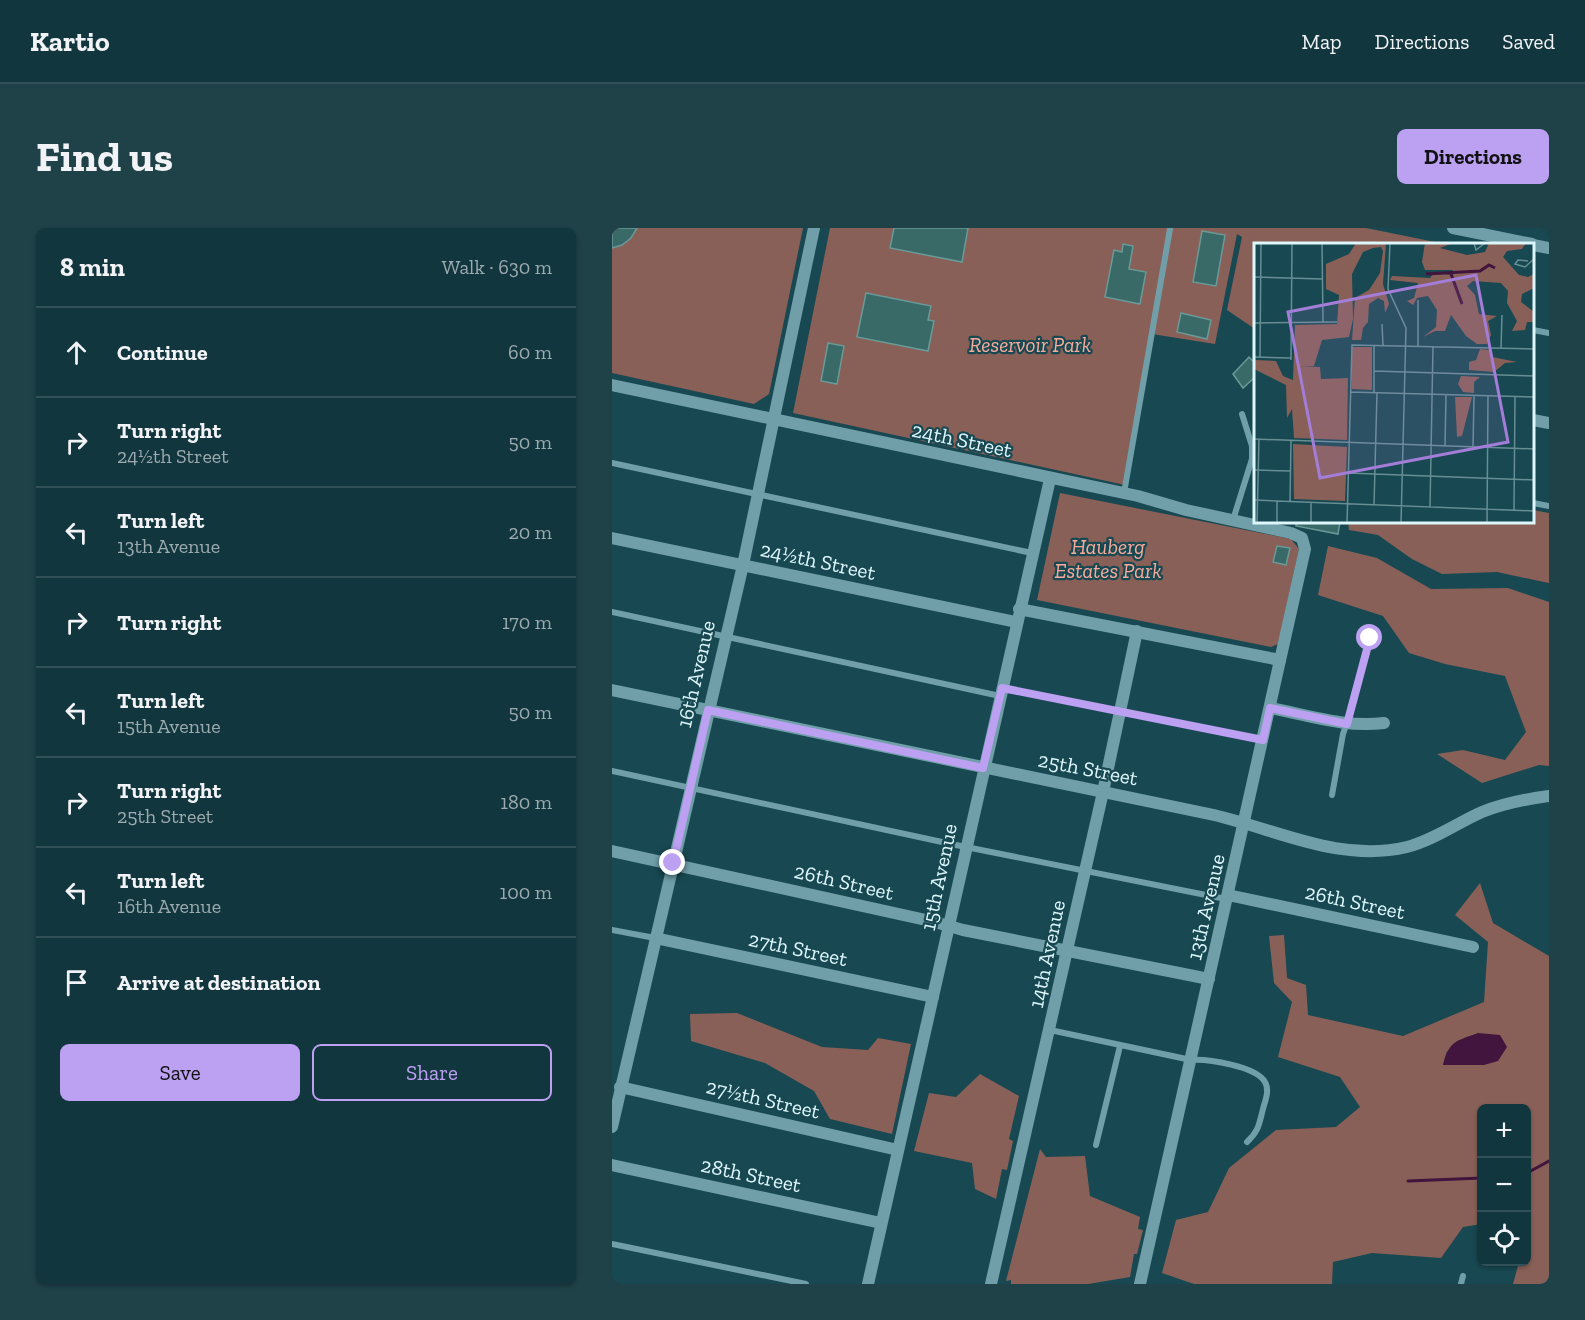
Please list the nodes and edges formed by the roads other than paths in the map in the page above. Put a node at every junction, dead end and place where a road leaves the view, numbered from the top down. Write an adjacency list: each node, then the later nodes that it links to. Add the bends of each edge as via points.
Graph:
1 (814, 228): 12 (street, 16th Avenue)
2 (1452, 228): 4 (street)
3 (1170, 229): 17 (lane)
4 (1486, 236): 5 (street)
5 (1522, 243)
6 (1534, 245): 7 (street)
7 (1549, 248)
8 (1534, 330): 9 (lane)
9 (1549, 333)
10 (612, 385): 12 (street, 24th Street)
11 (1242, 414): 21 (lane, via 1252,459)
12 (775, 420): 16 (street, 24th Street); 18 (street, 16th Avenue)
13 (1534, 420): 14 (street)
14 (1549, 423)
15 (612, 463): 18 (lane)
16 (1050, 479): 17 (street, 24th Street); 24 (street, 15th Avenue)
17 (1124, 494): 21 (street, 24th Street)
18 (758, 495): 24 (lane); 25 (street, 16th Avenue)
19 (1534, 503): 20 (lane)
20 (1549, 506)
21 (1233, 520): 23 (street, 24th Street)
22 (612, 538): 25 (street, 24½th Street)
23 (1302, 538): 32 (street, 13th Avenue, via 1305,549)
24 (1032, 553): 26 (street, 15th Avenue)
25 (743, 565): 28 (street, 24½th Street); 30 (street, 16th Avenue)
26 (1019, 609): 28 (street, 15th Avenue); 29 (street)
27 (612, 612): 30 (lane)
28 (1016, 622): 34 (street, 15th Avenue)
29 (1137, 631): 32 (street); 37 (street, 14th Avenue)
30 (725, 636): 34 (lane); 36 (street, 16th Avenue)
31 (1370, 638): 39 (lane)
32 (1280, 660): 35 (street, 13th Avenue)
33 (612, 690): 36 (street, 25th Street)
34 (1001, 692): 37 (lane); 41 (street, 15th Avenue)
35 (1270, 708): 39 (street); 40 (street, 13th Avenue)
36 (708, 710): 41 (street, 25th Street); 43 (street, 16th Avenue)
37 (1120, 711): 40 (lane); 44 (street, 14th Avenue)
38 (1384, 723): 39 (street)
39 (1347, 724): 45 (lane)
40 (1263, 740): 47 (street, 13th Avenue)
41 (983, 768): 44 (street, 25th Street); 48 (street, 15th Avenue)
42 (612, 771): 43 (lane)
43 (690, 787): 48 (lane); 50 (street, 16th Avenue)
44 (1103, 792): 47 (street, 25th Street); 51 (street, 14th Avenue)
45 (1332, 795)
46 (1549, 796): 47 (street, 25th Street, via 1507,803 1421,842 1386,850 1335,849)
47 (1245, 822): 52 (street, 13th Avenue)
48 (966, 847): 51 (lane); 53 (street, 15th Avenue)
49 (612, 851): 50 (street, 26th Street)
50 (673, 863): 53 (street, 26th Street); 55 (street, 16th Avenue)
51 (1085, 870): 52 (lane); 57 (street, 14th Avenue)
52 (1228, 897): 56 (street, 26th Street); 58 (street, 13th Avenue)
53 (949, 926): 57 (street, 26th Street); 59 (street, 15th Avenue)
54 (612, 930): 55 (lane)
55 (655, 939): 59 (street, 27th Street); 63 (street, 16th Avenue)
56 (1473, 947)
57 (1067, 951): 58 (street, 26th Street); 60 (street, 14th Avenue)
58 (1209, 979): 62 (street, 13th Avenue)
59 (933, 997): 67 (street, 15th Avenue)
60 (1050, 1030): 61 (lane); 74 (street, 14th Avenue)
61 (1120, 1046): 62 (lane); 66 (lane)
62 (1191, 1060): 65 (lane, via 1253,1071 1264,1080 1267,1092 1257,1133); 75 (street, 13th Avenue)
63 (616, 1086): 64 (street, 16th Avenue); 67 (street, 27½th Street)
64 (612, 1127)
65 (1247, 1142)
66 (1096, 1145)
67 (898, 1150): 69 (street, 15th Avenue)
68 (612, 1165): 69 (street, 28th Street)
69 (881, 1223): 73 (street, 15th Avenue)
70 (612, 1244): 72 (lane)
71 (1463, 1276): 76 (lane)
72 (806, 1284)
73 (868, 1284)
74 (991, 1284)
75 (1140, 1284)
76 (1461, 1284)

